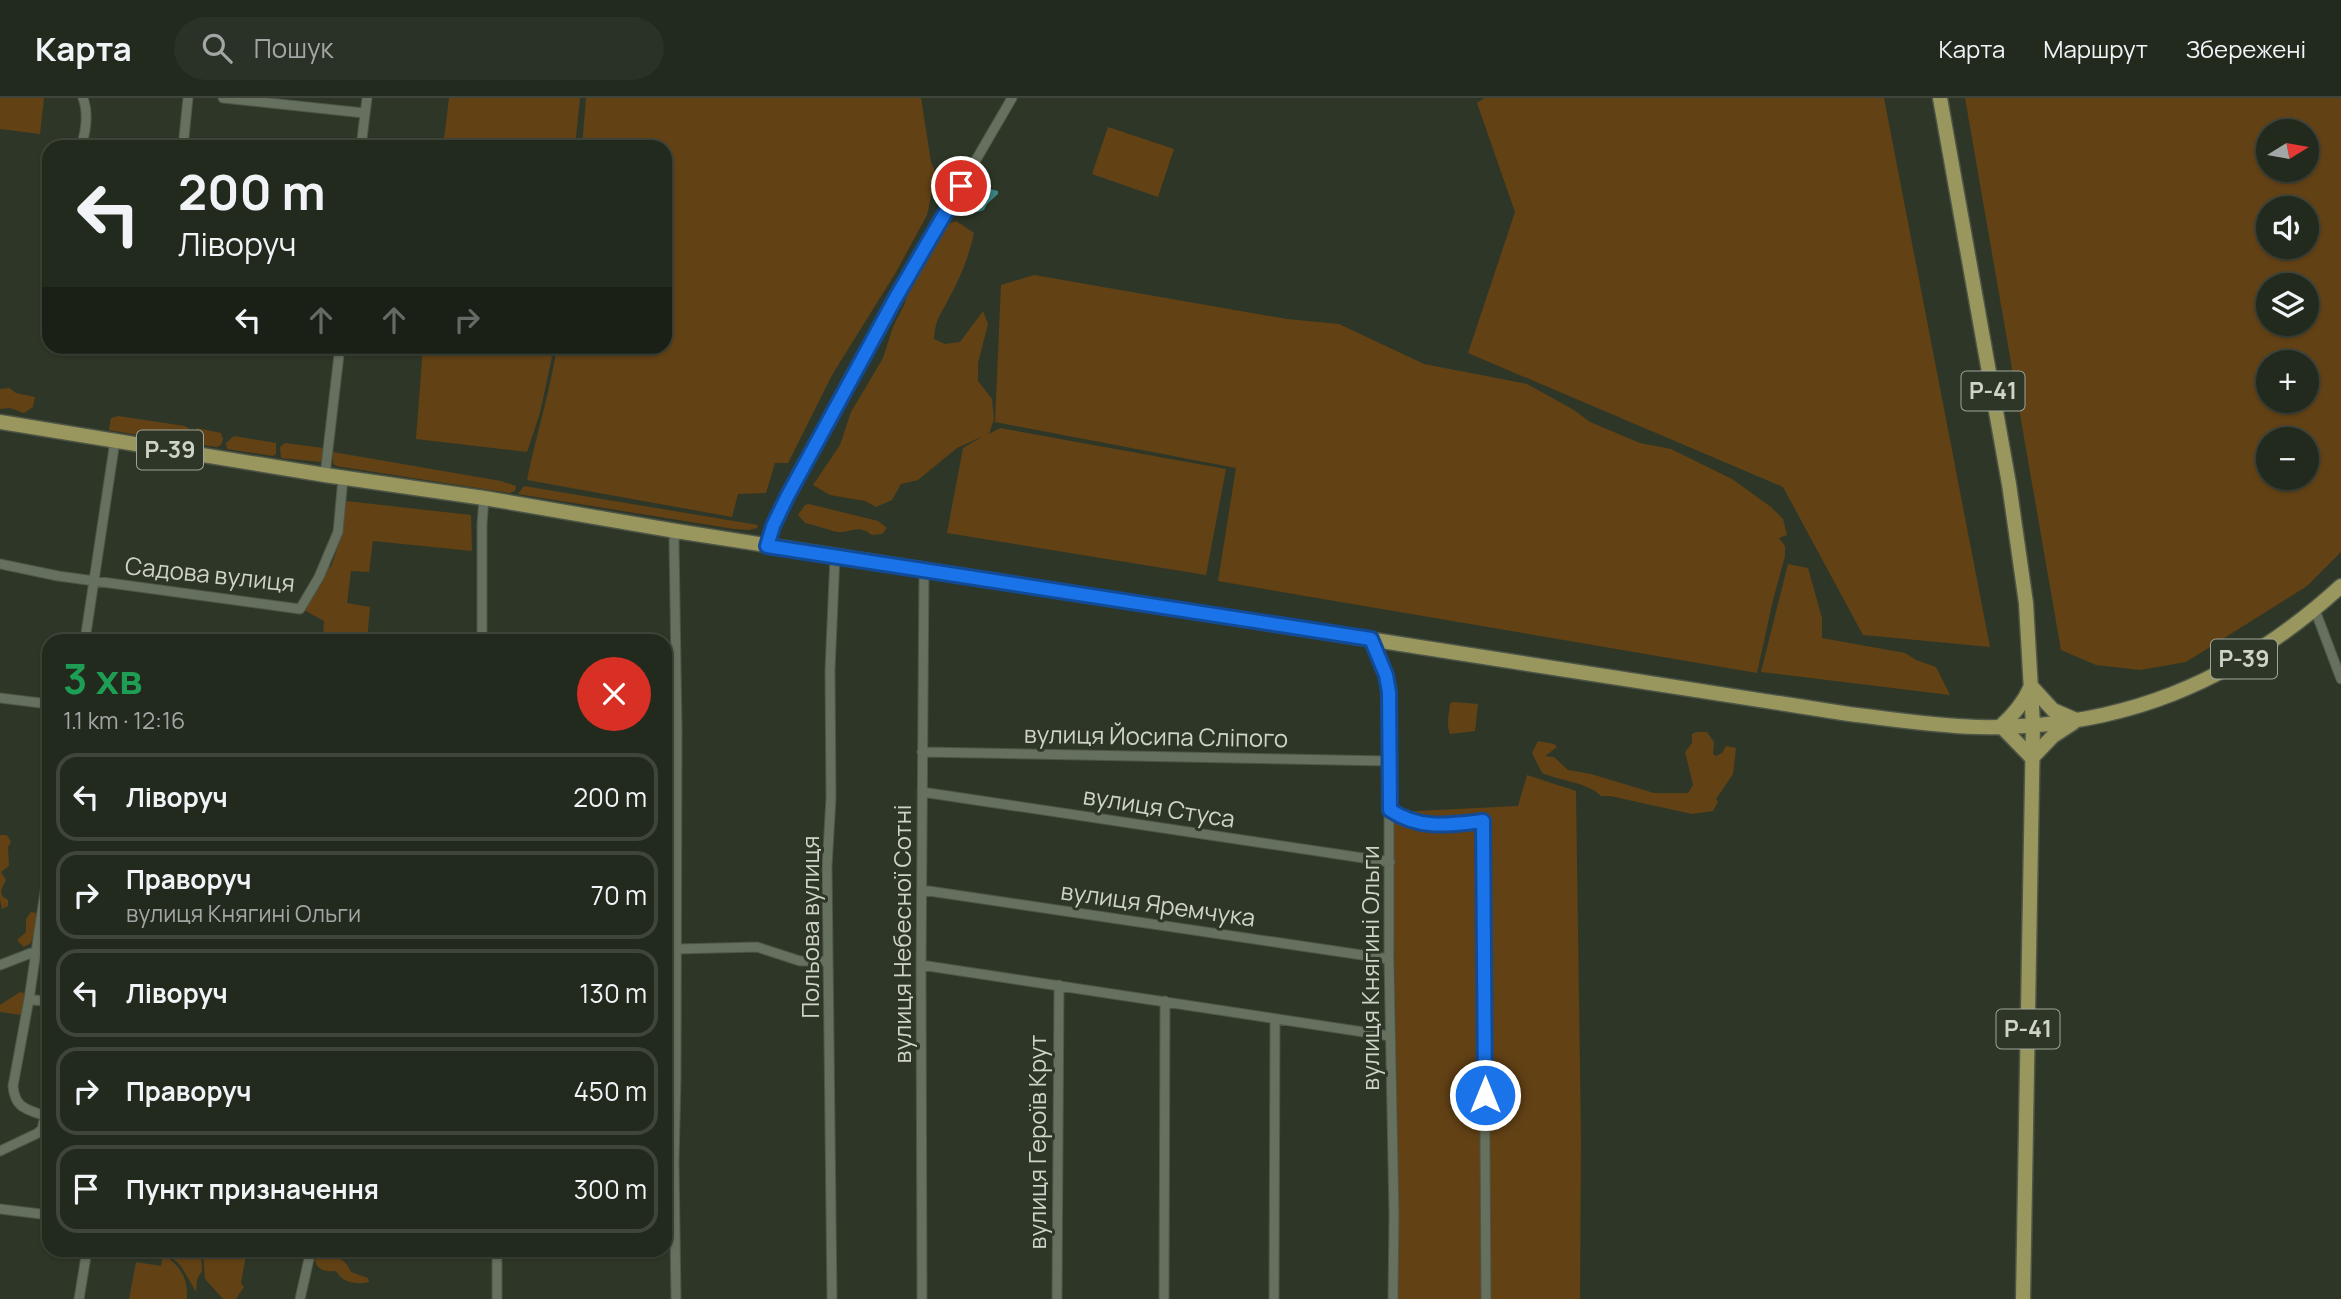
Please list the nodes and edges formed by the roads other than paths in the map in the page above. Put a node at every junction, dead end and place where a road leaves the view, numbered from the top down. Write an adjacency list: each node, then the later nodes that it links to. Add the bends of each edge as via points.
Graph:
1 (83, 98): 9 (street, via 87,108)
2 (188, 98): 10 (street)
3 (223, 98): 7 (street)
4 (367, 98): 8 (street)
5 (1012, 98): 18 (street, via 787,497)
6 (1940, 98): 31 (main road, Р-41, via 2009,484 2026,603)
7 (267, 100): 8 (street)
8 (364, 113): 11 (street)
9 (83, 140)
10 (184, 140)
11 (362, 140)
12 (340, 354): 15 (street)
13 (0, 422): 14 (main road, Р-39)
14 (115, 441): 15 (main road, Р-39); 22 (street)
15 (336, 477): 16 (main road, Р-39); 22 (street, Садова вулиця, via 341,498 338,532 300,609)
16 (484, 498): 17 (main road, Р-39); 26 (street)
17 (676, 531): 18 (main road, Р-39); 29 (street)
18 (767, 546): 19 (main road, Р-39)
19 (835, 556): 21 (main road, Р-39); 48 (street, Польова вулиця)
20 (0, 564): 22 (street, Садова вулиця)
21 (924, 570): 27 (main road, Р-39); 37 (street, вулиця Небесної Сотні)
22 (93, 580): 25 (street)
23 (2341, 586): 24 (main road, Р-39)
24 (2315, 610): 30 (street); 34 (main road, Р-39, via 2250,656 2183,690 2116,713)
25 (86, 634)
26 (482, 634)
27 (1371, 639): 36 (main road, Р-39, via 1849,715); 39 (street, вулиця Княгині Ольги, via 1389,692)
28 (672, 673): 29 (street)
29 (676, 673): 45 (street)
30 (2341, 679)
31 (2031, 686): 34 (main road, via 2053,710); 35 (main road, Р-41); 36 (main road)
32 (0, 698): 33 (street)
33 (42, 703)
34 (2077, 720): 35 (main road, Р-39); 38 (main road)
35 (2033, 725): 36 (main road, Р-39); 38 (main road, Р-41)
36 (2001, 726): 38 (main road)
37 (922, 752): 39 (street, вулиця Йосипа Сліпого); 40 (street, вулиця Небесної Сотні)
38 (2032, 758): 76 (main road, Р-41)
39 (1390, 761): 41 (street, вулиця Княгині Ольги)
40 (922, 792): 42 (street, вулиця Стуса); 43 (street, вулиця Небесної Сотні)
41 (1390, 810): 42 (street, вулиця Княгині Ольги); 75 (street, via 1406,821 1427,824 1483,821)
42 (1390, 862): 47 (street, вулиця Княгині Ольги)
43 (922, 890): 47 (street, вулиця Яремчука); 50 (street, вулиця Небесної Сотні)
44 (42, 922): 46 (street)
45 (677, 949): 48 (street, via 757,947 800,961); 68 (street)
46 (35, 953): 49 (street); 52 (street)
47 (1389, 959): 56 (street, вулиця Княгині Ольги)
48 (827, 961): 69 (street, Польова вулиця)
49 (0, 965)
50 (921, 965): 51 (street); 70 (street, вулиця Небесної Сотні)
51 (1059, 985): 54 (street); 71 (street, вулиця Героїв Крут)
52 (29, 999): 53 (street); 57 (street, via 14,1097 19,1105)
53 (42, 1001)
54 (1165, 1001): 55 (street); 72 (street)
55 (1275, 1019): 56 (street); 73 (street)
56 (1390, 1036): 74 (street, вулиця Княгині Ольги)
57 (42, 1114)
58 (42, 1129): 59 (street)
59 (0, 1151)
60 (0, 1209): 61 (street)
61 (42, 1214)
62 (86, 1257): 65 (street)
63 (310, 1257): 66 (street)
64 (497, 1257): 67 (street)
65 (79, 1299)
66 (300, 1299)
67 (496, 1299)
68 (676, 1299)
69 (832, 1299)
70 (922, 1299)
71 (1057, 1299)
72 (1164, 1299)
73 (1274, 1299)
74 (1393, 1299)
75 (1486, 1299)
76 (2024, 1299)

